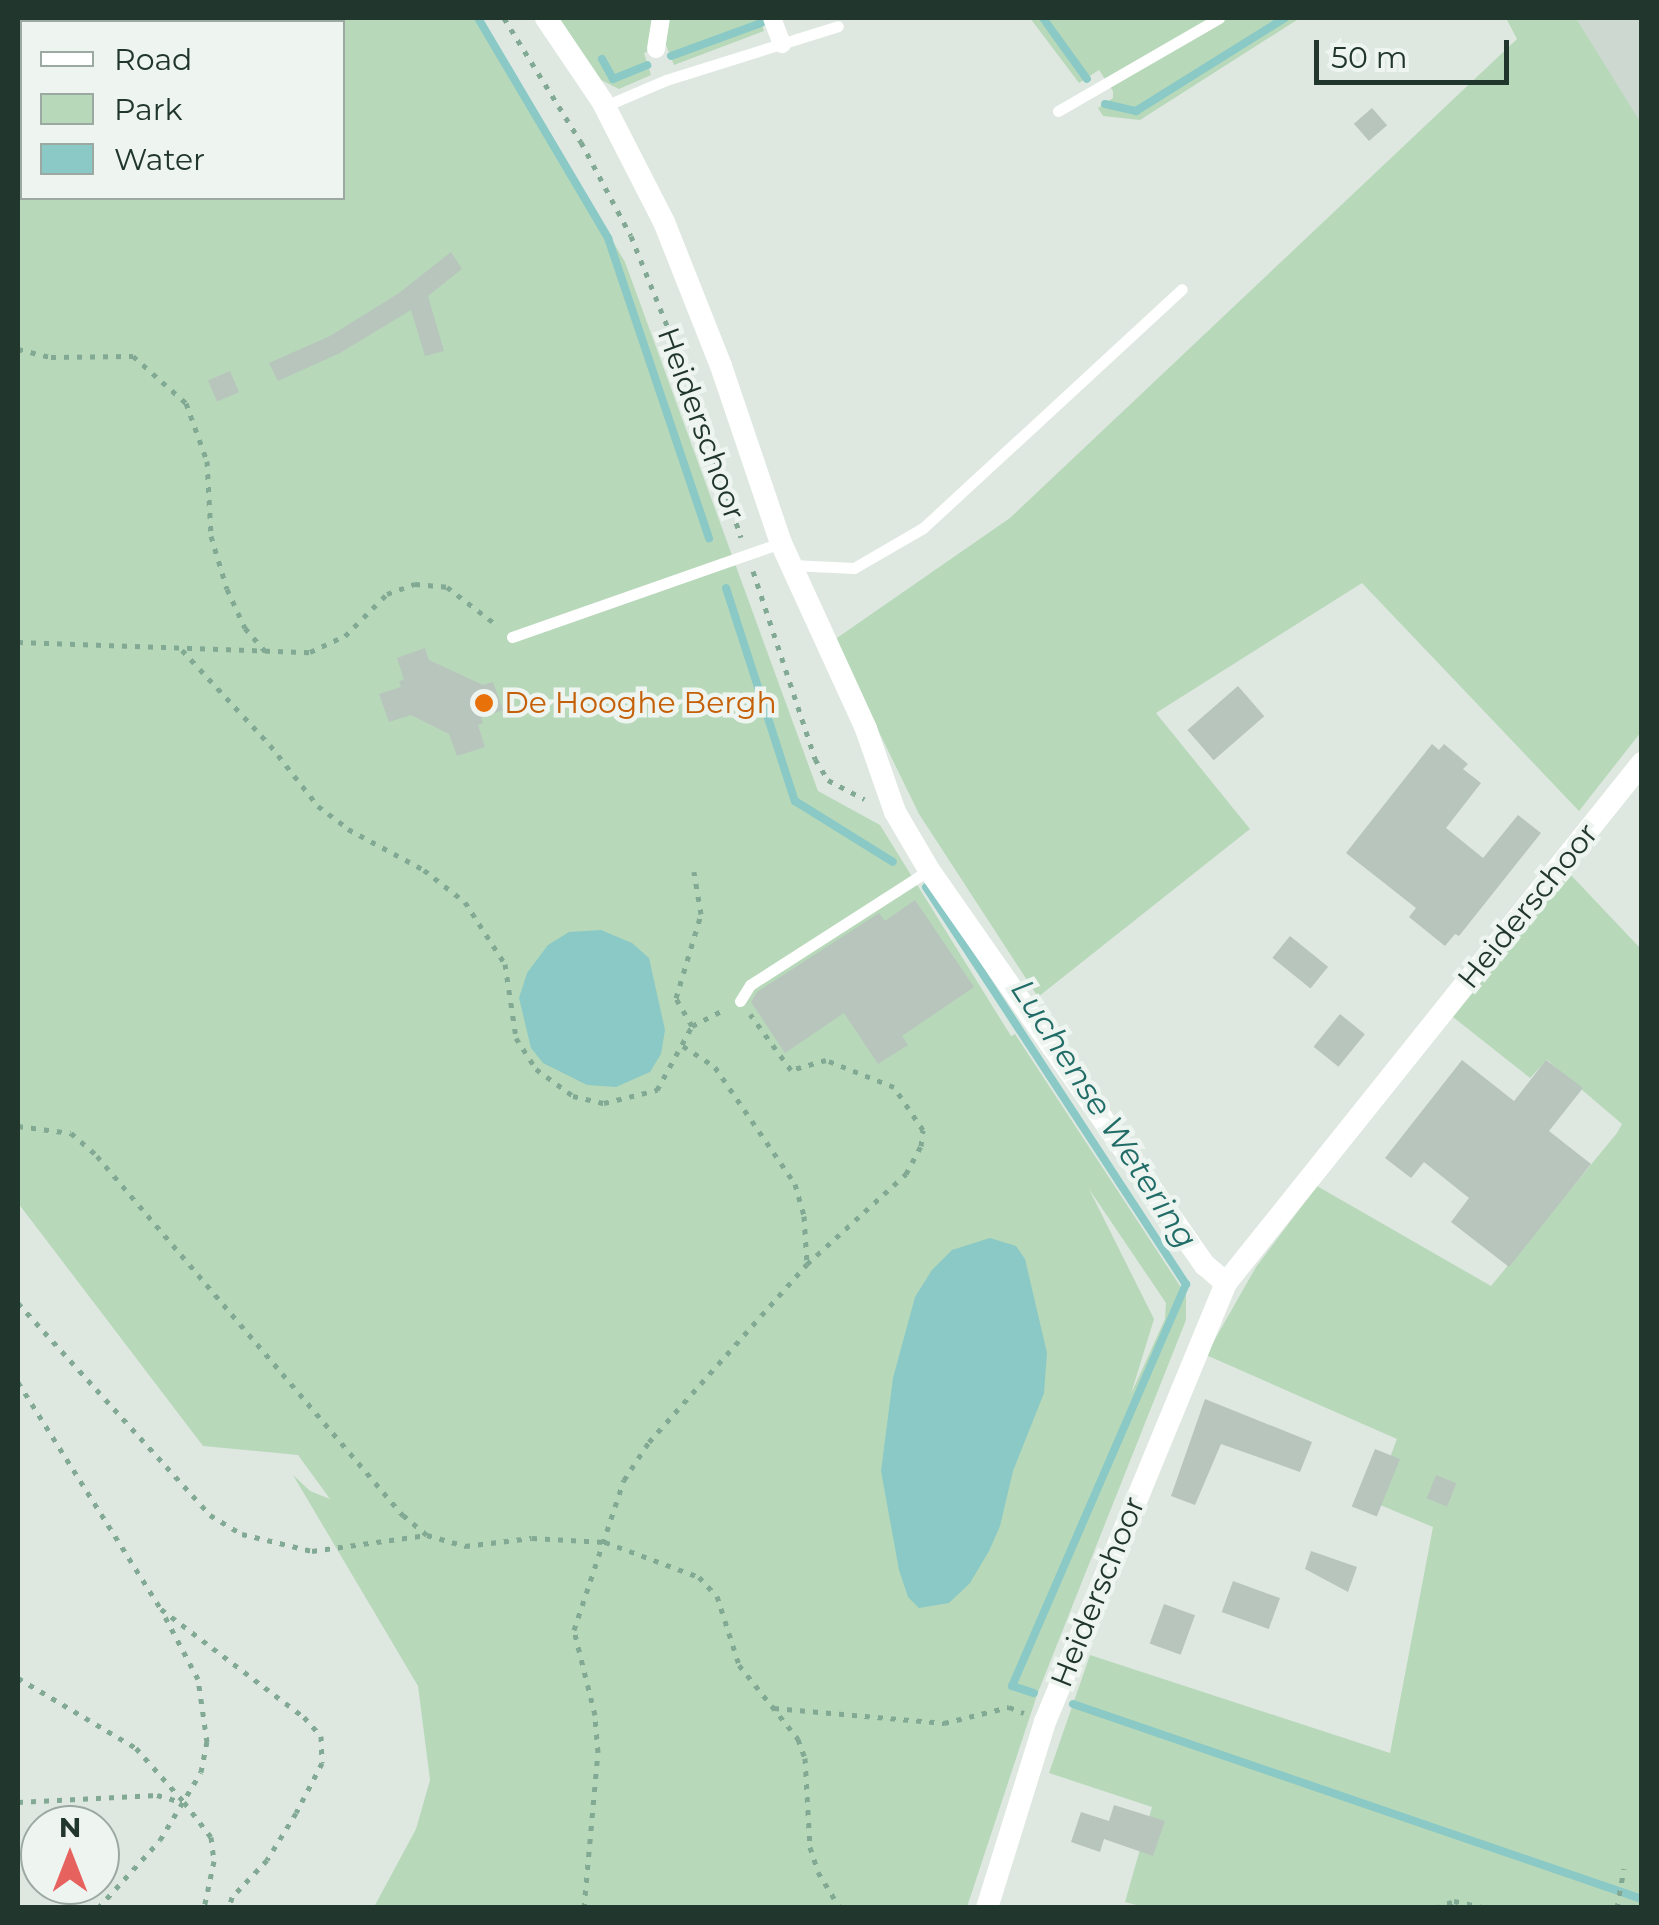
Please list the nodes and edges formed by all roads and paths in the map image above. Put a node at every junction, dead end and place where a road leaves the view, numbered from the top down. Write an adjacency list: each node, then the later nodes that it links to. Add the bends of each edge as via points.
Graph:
1 (504, 18): 14 (path, Heiderschoor, via 631,236)
2 (546, 18): 9 (street, Heiderschoor)
3 (661, 18): 8 (street)
4 (772, 18): 7 (street)
5 (1220, 18): 10 (lane)
6 (838, 26): 7 (lane)
7 (782, 44): 9 (lane)
8 (656, 49)
9 (604, 106): 13 (street, Heiderschoor, via 664,222 722,366)
10 (1058, 111)
11 (1182, 289): 15 (lane, via 923,528 854,568)
12 (18, 350): 19 (path, via 51,357 133,356 186,403 207,461 211,536 227,589)
13 (780, 543): 14 (lane); 15 (street, Heiderschoor)
14 (747, 554): 16 (lane); 21 (path, Heiderschoor, via 815,759 828,780)
15 (791, 565): 21 (street, Heiderschoor, via 866,729)
16 (512, 637): 19 (path, via 447,587 415,584 387,594 328,647)
17 (18, 642): 18 (path)
18 (182, 650): 19 (path); 26 (path, via 318,806 465,902 505,964 516,1038 536,1070 573,1096 604,1103 657,1090)
19 (266, 652)
20 (1642, 763): 29 (street, Heiderschoor)
21 (895, 812): 22 (street, Heiderschoor)
22 (929, 870): 24 (lane, via 750,985); 29 (street, Heiderschoor, via 1204,1265)
23 (694, 872): 25 (path, via 702,914 676,998)
24 (740, 1001): 25 (path); 28 (path, via 791,1070 826,1060 853,1068 894,1087 923,1130 906,1174)
25 (692, 1026): 26 (path)
26 (683, 1046): 28 (path, via 715,1067 795,1184)
27 (18, 1126): 32 (path, via 71,1132 97,1156 403,1516)
28 (807, 1264): 33 (path, via 648,1442 624,1480)
29 (1226, 1284): 37 (street, Heiderschoor)
30 (18, 1303): 32 (path, via 210,1515 242,1534 312,1551)
31 (18, 1382): 34 (path)
32 (428, 1535): 33 (path, via 465,1546 532,1538)
33 (605, 1542): 36 (path, via 699,1577 718,1596 739,1665); 44 (path, via 574,1630 598,1752)
34 (160, 1609): 39 (path, via 198,1679 207,1742 201,1772); 43 (path, via 321,1736 322,1763 296,1813)
35 (18, 1678): 39 (path, via 136,1748)
36 (771, 1708): 37 (path, via 944,1723 1009,1706); 45 (path, via 805,1758 810,1846)
37 (1045, 1722): 46 (street, Heiderschoor)
38 (18, 1802): 39 (path, via 158,1795)
39 (184, 1802): 41 (path, via 160,1840); 42 (path, via 210,1837 214,1861)
40 (1624, 1868): 49 (path)
41 (98, 1908)
42 (204, 1908)
43 (229, 1908)
44 (584, 1908)
45 (840, 1908)
46 (987, 1908)
47 (1435, 1908): 48 (path, via 1454,1902)
48 (1486, 1908)
49 (1617, 1908)

